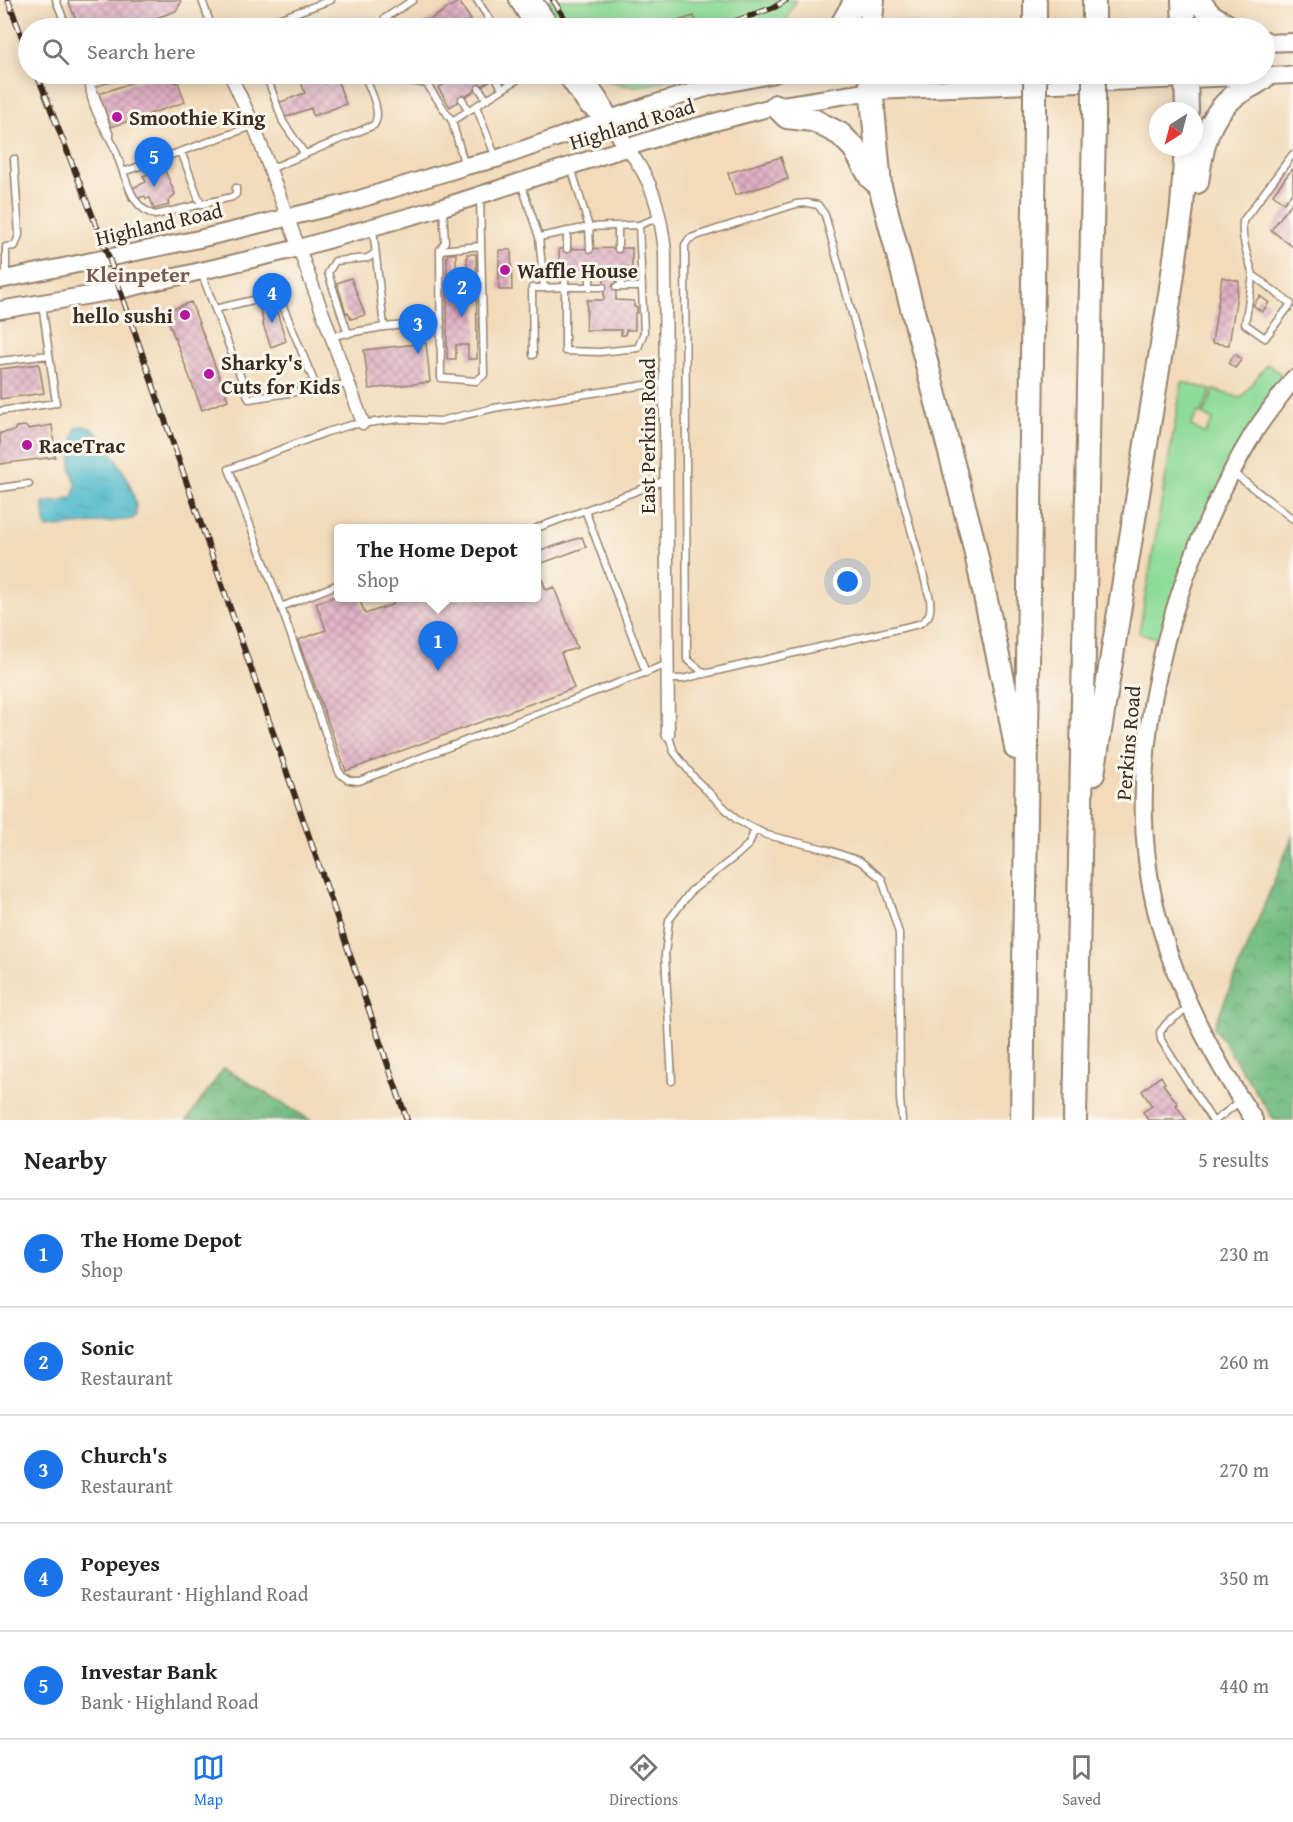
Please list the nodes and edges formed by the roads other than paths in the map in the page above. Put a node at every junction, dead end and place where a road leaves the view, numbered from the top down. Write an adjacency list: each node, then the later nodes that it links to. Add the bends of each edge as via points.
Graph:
1 (56, 0): 14 (lane)
2 (202, 0): 15 (lane)
3 (331, 0): 16 (lane)
4 (413, 0): 17 (lane)
5 (477, 0): 18 (lane)
6 (518, 0): 19 (main road)
7 (533, 0): 20 (main road)
8 (856, 0): 21 (highway)
9 (873, 0): 22 (highway)
10 (1035, 0): 23 (highway)
11 (1094, 0): 24 (highway)
12 (1183, 0): 25 (highway)
13 (1198, 0): 26 (highway)
14 (63, 18)
15 (208, 18)
16 (281, 18)
17 (385, 18)
18 (489, 18)
19 (525, 18)
20 (545, 18)
21 (846, 18)
22 (871, 18)
23 (1035, 18)
24 (1094, 18)
25 (1184, 18)
26 (1215, 18)
27 (1293, 42): 28 (main road)
28 (1275, 43)
29 (1293, 75): 30 (main road, Highland Road)
30 (1275, 76)
31 (92, 84): 47 (lane)
32 (235, 84): 59 (street)
33 (270, 84): 62 (lane, via 283,122)
34 (367, 84): 62 (lane, via 377,112 374,125)
35 (427, 84): 58 (lane)
36 (500, 84): 49 (lane)
37 (510, 84): 49 (lane)
38 (572, 84): 57 (main road, via 586,105)
39 (588, 84): 57 (main road)
40 (725, 84): 57 (main road, Highland Road)
41 (864, 84): 52 (main road, Highland Road)
42 (871, 84): 67 (highway)
43 (1035, 84): 138 (highway, bridge)
44 (1094, 84): 139 (highway, bridge)
45 (1186, 84): 53 (highway)
46 (1256, 84): 121 (highway, via 1232,98 1208,129 1179,296)
47 (89, 85): 71 (lane, via 103,130)
48 (480, 88): 51 (lane)
49 (502, 89): 51 (lane)
50 (462, 99): 56 (lane)
51 (486, 99): 54 (lane)
52 (804, 101): 55 (main road, Highland Road); 67 (highway, via 846,122 864,139)
53 (1187, 102)
54 (476, 106): 56 (lane); 66 (lane)
55 (776, 106): 60 (main road, Highland Road); 73 (highway, via 787,117 813,120 840,134)
56 (468, 110): 58 (lane)
57 (611, 120): 60 (main road); 66 (main road, Highland Road)
58 (452, 121): 68 (lane)
59 (254, 126): 61 (lane); 70 (street)
60 (627, 148): 69 (main road, Highland Road); 78 (street, East Perkins Road, via 649,181)
61 (181, 151): 71 (lane); 76 (lane)
62 (305, 154): 70 (lane)
63 (1293, 154): 98 (lane, via 1243,221)
64 (1185, 156): 121 (highway, via 1178,243)
65 (14, 159): 87 (lane, via 19,235 15,246)
66 (496, 159): 68 (main road, Highland Road)
67 (878, 163): 73 (highway)
68 (466, 166): 79 (main road, Highland Road, via 405,187)
69 (571, 166): 72 (main road, Highland Road); 82 (lane)
70 (270, 169): 79 (street)
71 (123, 172): 76 (lane, via 134,200 148,212 156,214)
72 (521, 182): 75 (main road, Highland Road); 85 (lane)
73 (880, 186): 138 (highway, via 973,540 1018,759)
74 (236, 188): 76 (lane, via 232,197)
75 (480, 196): 77 (main road, Highland Road); 86 (lane)
76 (201, 205)
77 (443, 207): 83 (main road, Highland Road); 92 (lane, via 445,242)
78 (660, 217): 80 (lane); 117 (street, East Perkins Road, via 665,251)
79 (288, 218): 88 (street); 99 (main road, Highland Road)
80 (639, 225): 81 (lane); 103 (lane)
81 (618, 226): 82 (lane); 91 (lane)
82 (589, 227): 84 (lane); 90 (lane)
83 (372, 228): 88 (main road, Highland Road); 93 (lane)
84 (567, 231): 85 (lane); 89 (lane)
85 (539, 237): 104 (lane)
86 (481, 246): 92 (lane); 109 (lane, via 484,375 476,381 441,378)
87 (3, 247): 99 (lane)
88 (298, 248): 94 (main road, Highland Road); 112 (street)
89 (567, 249)
90 (590, 249)
91 (618, 249)
92 (440, 250): 109 (lane)
93 (375, 253): 110 (lane); 111 (lane, via 368,258 335,261 328,273)
94 (201, 270): 105 (main road, Highland Road); 106 (lane)
95 (620, 274): 103 (lane, via 618,287)
96 (565, 275): 100 (lane)
97 (590, 275): 101 (lane)
98 (1253, 275): 108 (lane, via 1291,304); 108 (lane, via 1245,324 1265,338)
99 (3, 280)
100 (565, 287): 101 (lane); 103 (lane, via 564,351 600,352 638,348 644,332); 104 (lane)
101 (590, 287): 102 (lane)
102 (603, 287)
103 (642, 287)
104 (544, 288): 114 (lane, via 532,288)
105 (42, 304): 107 (main road, Highland Road); 113 (lane)
106 (215, 309): 119 (lane, via 249,399); 119 (lane, via 278,294)
107 (0, 310)
108 (1290, 311)
109 (441, 322): 110 (lane)
110 (384, 327): 111 (lane)
111 (348, 334): 112 (lane)
112 (332, 336): 118 (street)
113 (49, 355): 115 (lane); 120 (lane, via 56,403)
114 (533, 355)
115 (0, 361)
116 (1293, 379): 123 (main road, Perkins Road, via 1254,432)
117 (666, 381): 122 (lane, via 494,408 440,421 400,419); 124 (street, East Perkins Road)
118 (349, 384): 119 (lane); 122 (street)
119 (316, 388)
120 (0, 411)
121 (1151, 419): 139 (highway)
122 (363, 423): 131 (lane, via 327,432 229,469)
123 (1232, 471): 128 (lane); 140 (main road, Perkins Road, via 1191,562 1155,686 1146,748 1147,864 1159,924)
124 (666, 480): 127 (lane); 132 (street, East Perkins Road)
125 (29, 484): 126 (lane)
126 (0, 488)
127 (585, 510): 129 (lane); 133 (lane)
128 (1293, 519)
129 (541, 526)
130 (334, 587): 131 (lane)
131 (281, 607): 133 (lane, via 339,772 352,781)
132 (668, 664): 133 (lane); 135 (street, East Perkins Road)
133 (646, 673)
134 (705, 674): 134 (lane, via 919,624 931,612 825,215 818,205 796,204 699,235 685,245 687,659); 135 (lane)
135 (668, 679): 136 (street, East Perkins Road)
136 (668, 734): 137 (lane, via 674,752 696,780 737,820)
137 (755, 829): 141 (lane, via 749,844 691,891 669,920 665,954); 143 (lane, via 860,861 882,879 899,933)
138 (1026, 838): 144 (highway)
139 (1080, 849): 145 (highway)
140 (1190, 1007): 142 (main road, Perkins Road); 146 (lane, via 1166,1024 1160,1032 1161,1040)
141 (672, 1081)
142 (1242, 1100): 146 (lane); 147 (main road, Perkins Road)
143 (902, 1120)
144 (1022, 1120)
145 (1075, 1120)
146 (1214, 1120)
147 (1254, 1120)

